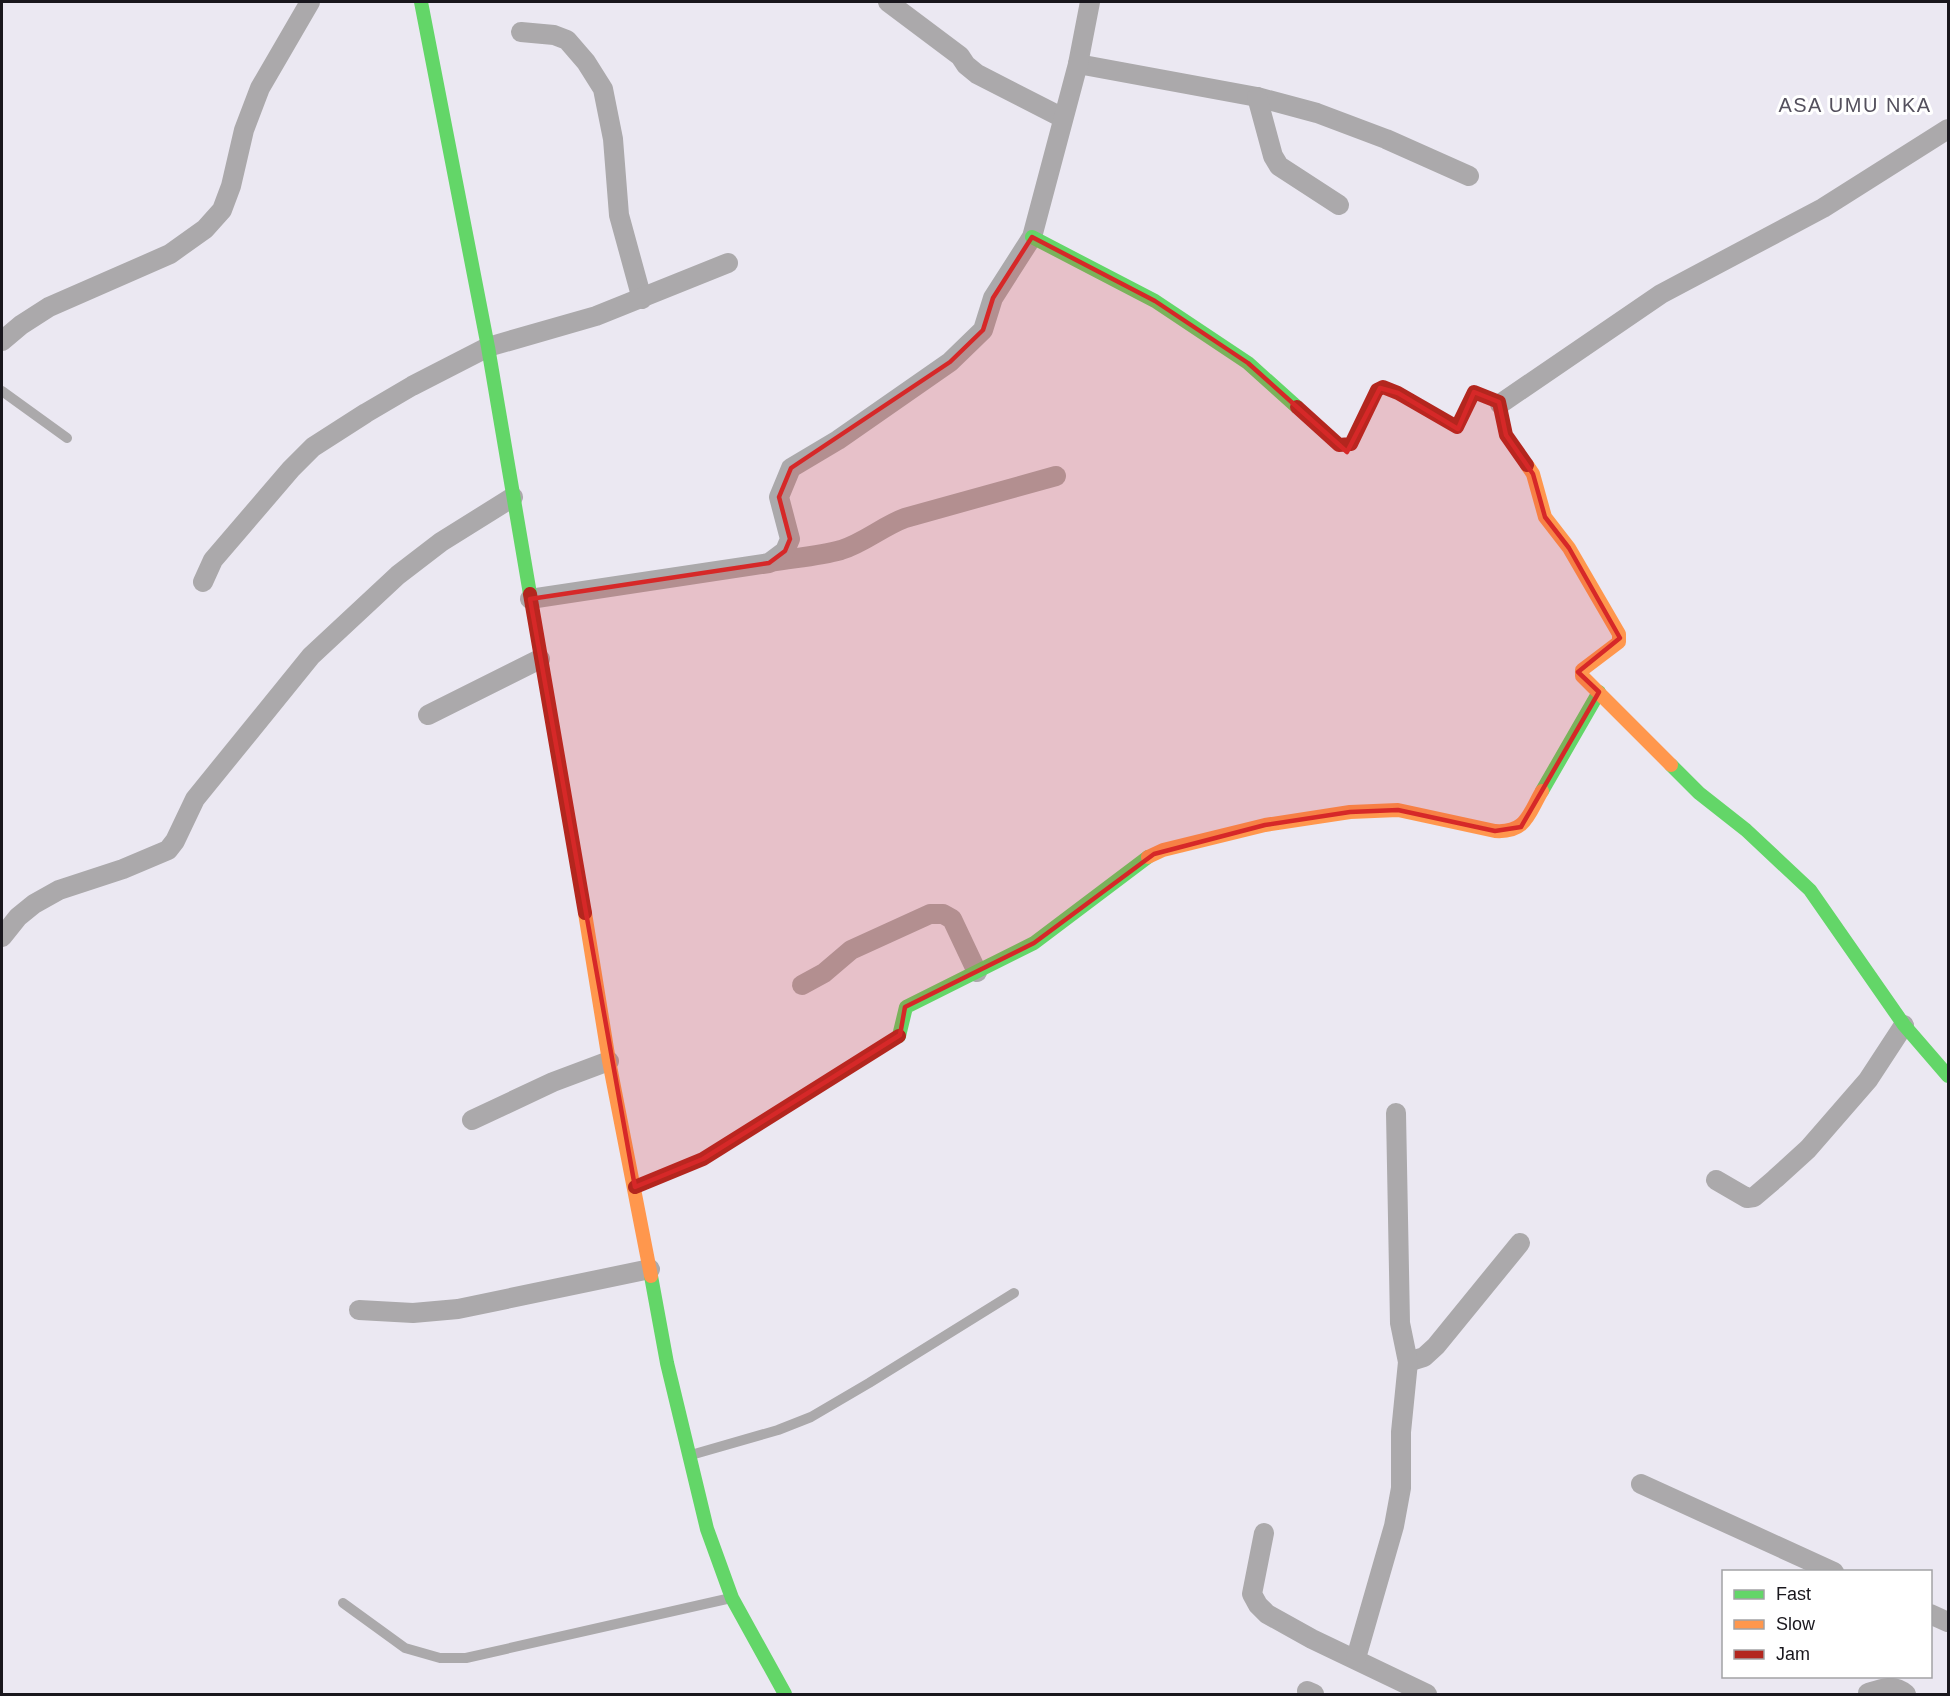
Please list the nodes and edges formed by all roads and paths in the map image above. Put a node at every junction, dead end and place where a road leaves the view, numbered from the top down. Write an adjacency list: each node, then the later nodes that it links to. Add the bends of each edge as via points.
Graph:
1 (310, 2): 15 (street, via 260,88 222,210 205,229 170,254 49,307)
2 (421, 2): 16 (street)
3 (888, 2): 8 (street, via 960,56 977,74)
4 (1090, 2): 6 (street)
5 (520, 32): 14 (street, via 567,40 603,89 613,139 619,215)
6 (1078, 64): 7 (street); 8 (street)
7 (1257, 97): 10 (street, via 1317,113); 11 (street, via 1279,166)
8 (1063, 118): 12 (street)
9 (1948, 129): 18 (street, via 1823,208 1661,294)
10 (1469, 176)
11 (1339, 205)
12 (1032, 237): 18 (street, via 1155,301 1248,363 1339,445 1351,444 1377,390 1383,387 1457,426 1474,392); 22 (street, via 993,298 983,330 950,362 791,468 779,497 790,539 785,551)
13 (728, 263): 14 (street)
14 (642, 299): 16 (street)
15 (2, 341)
16 (488, 347): 21 (street); 23 (street, via 412,386 313,447 226,543)
17 (2, 392): 19 (lane)
18 (1500, 404): 26 (street, via 1506,435 1533,474 1545,517 1569,548 1619,634 1619,642 1582,670 1582,676)
19 (67, 438)
20 (1056, 476): 22 (street, via 905,518 842,550)
21 (513, 497): 24 (street); 28 (street, via 441,542 398,575 311,656 195,799 168,850 59,890 18,917)
22 (769, 563): 24 (street)
23 (203, 582)
24 (530, 599): 25 (street)
25 (540, 659): 27 (street); 32 (street)
26 (1599, 692): 29 (street, via 1521,827 1509,832 1495,831 1398,810 1350,812 1265,825 1163,850 1145,859 1034,943); 31 (street, via 1699,793 1746,830 1810,890)
27 (428, 715)
28 (2, 938)
29 (976, 972): 30 (street, via 952,919 930,914 851,950 824,973); 37 (street, via 906,1007 900,1035 703,1159)
30 (802, 985)
31 (1904, 1025): 33 (street); 36 (street, via 1868,1080 1808,1149 1776,1179 1747,1198)
32 (609, 1061): 35 (street); 37 (street)
33 (1948, 1076)
34 (1396, 1113): 42 (street, via 1400,1323)
35 (472, 1120)
36 (1716, 1180)
37 (635, 1187): 39 (street)
38 (1520, 1243): 42 (street, via 1436,1346 1424,1357)
39 (650, 1269): 41 (street, via 458,1309 413,1313); 43 (street)
40 (1014, 1293): 43 (lane, via 811,1417)
41 (359, 1310)
42 (1408, 1362): 51 (street, via 1401,1432 1401,1488)
43 (688, 1456): 47 (street, via 707,1529)
44 (1641, 1484): 46 (street)
45 (1264, 1533): 51 (street, via 1252,1594 1258,1605 1312,1639)
46 (1830, 1570)
47 (732, 1598): 48 (lane, via 466,1658 440,1658 405,1648); 53 (street)
48 (343, 1603)
49 (1932, 1615): 50 (street)
50 (1948, 1622)
51 (1356, 1658): 54 (street)
52 (1868, 1693): 55 (street, via 1891,1687)
53 (785, 1695)
54 (1426, 1695)
55 (1906, 1695)

